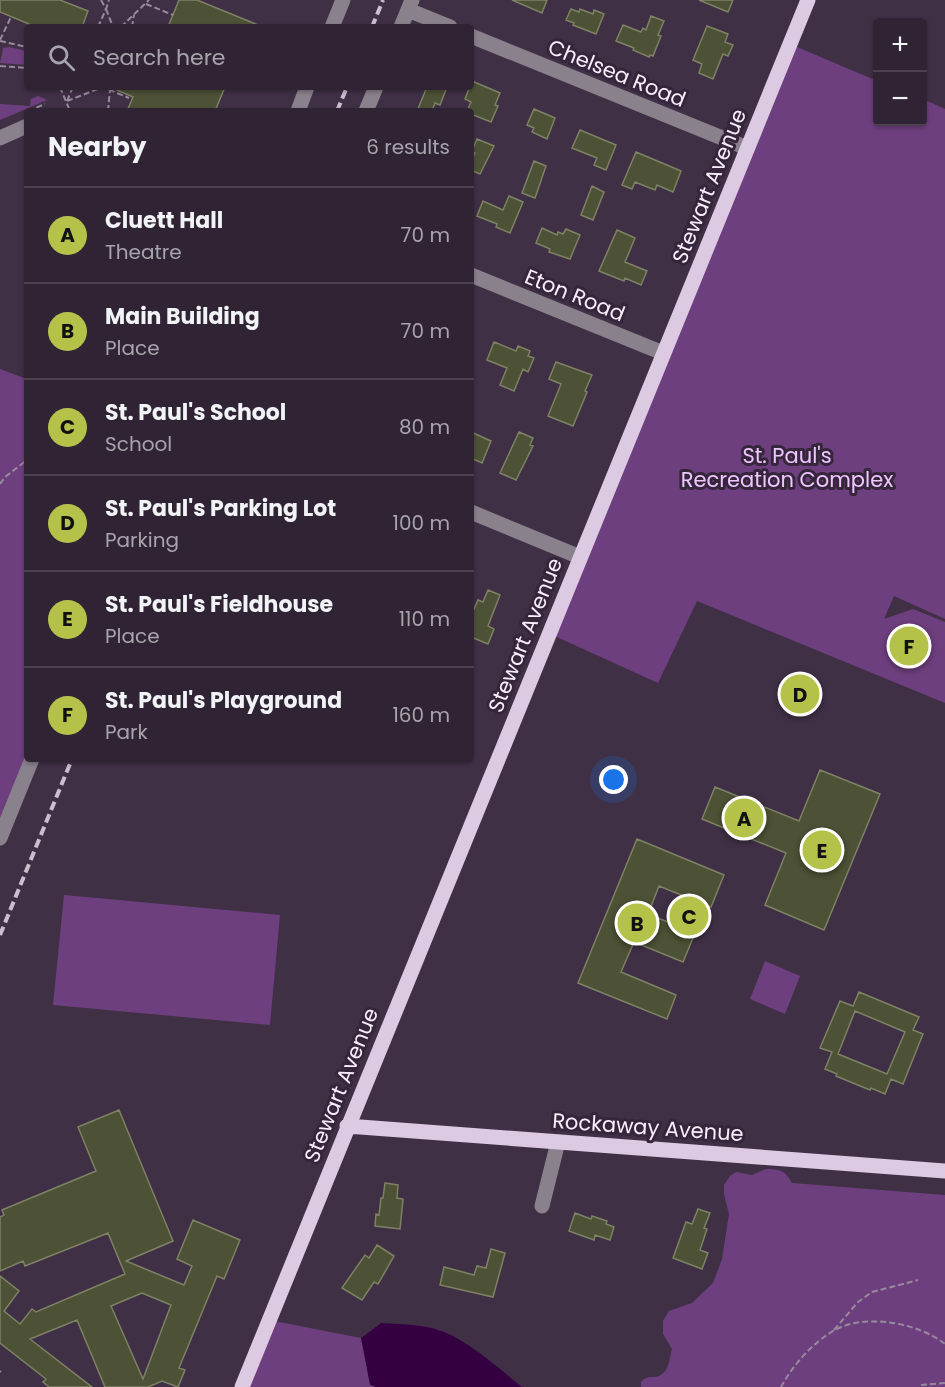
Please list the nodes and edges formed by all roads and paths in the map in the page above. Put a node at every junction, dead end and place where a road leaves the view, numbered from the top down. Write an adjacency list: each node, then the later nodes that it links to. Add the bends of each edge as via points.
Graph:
1 (101, 0): 8 (path)
2 (110, 0): 8 (path)
3 (149, 0): 6 (path)
4 (343, 0): 16 (street)
5 (808, 0): 40 (main road, Stewart Avenue)
6 (146, 3): 9 (path); 10 (path)
7 (410, 5): 17 (street); 18 (street)
8 (106, 9): 12 (path); 13 (path)
9 (134, 15): 14 (path); 15 (path)
10 (173, 15)
11 (11, 17): 20 (path)
12 (99, 24)
13 (112, 24)
14 (124, 24)
15 (132, 24)
16 (333, 24)
17 (402, 24)
18 (445, 24)
19 (474, 37): 40 (street, Chelsea Road)
20 (0, 40): 21 (path)
21 (24, 46)
22 (0, 66): 23 (path)
23 (24, 68)
24 (62, 90): 31 (path)
25 (72, 90): 31 (path)
26 (95, 90): 31 (path)
27 (110, 90): 30 (path); 35 (path)
28 (306, 90): 36 (street)
29 (375, 90): 37 (street)
30 (129, 98)
31 (67, 101): 34 (path)
32 (45, 104): 33 (path)
33 (35, 108)
34 (69, 108)
35 (108, 108)
36 (299, 108)
37 (367, 108)
38 (24, 127): 39 (street)
39 (0, 138)
40 (747, 148): 42 (main road, Stewart Avenue)
41 (474, 276): 42 (street, Eton Road)
42 (663, 353): 46 (main road, Stewart Avenue)
43 (24, 462): 44 (path)
44 (0, 484)
45 (474, 513): 46 (street)
46 (580, 557): 49 (main road, Stewart Avenue)
47 (32, 762): 48 (street)
48 (0, 838)
49 (347, 1126): 50 (main road, Rockaway Avenue); 58 (main road, Stewart Avenue)
50 (558, 1142): 51 (main road, Rockaway Avenue); 52 (street)
51 (945, 1171)
52 (542, 1206)
53 (918, 1280): 54 (path, via 872,1292)
54 (833, 1331): 55 (path, via 880,1321 923,1331); 59 (path, via 808,1351)
55 (945, 1344)
56 (945, 1383): 57 (path)
57 (921, 1385)
58 (242, 1387)
59 (781, 1387)

